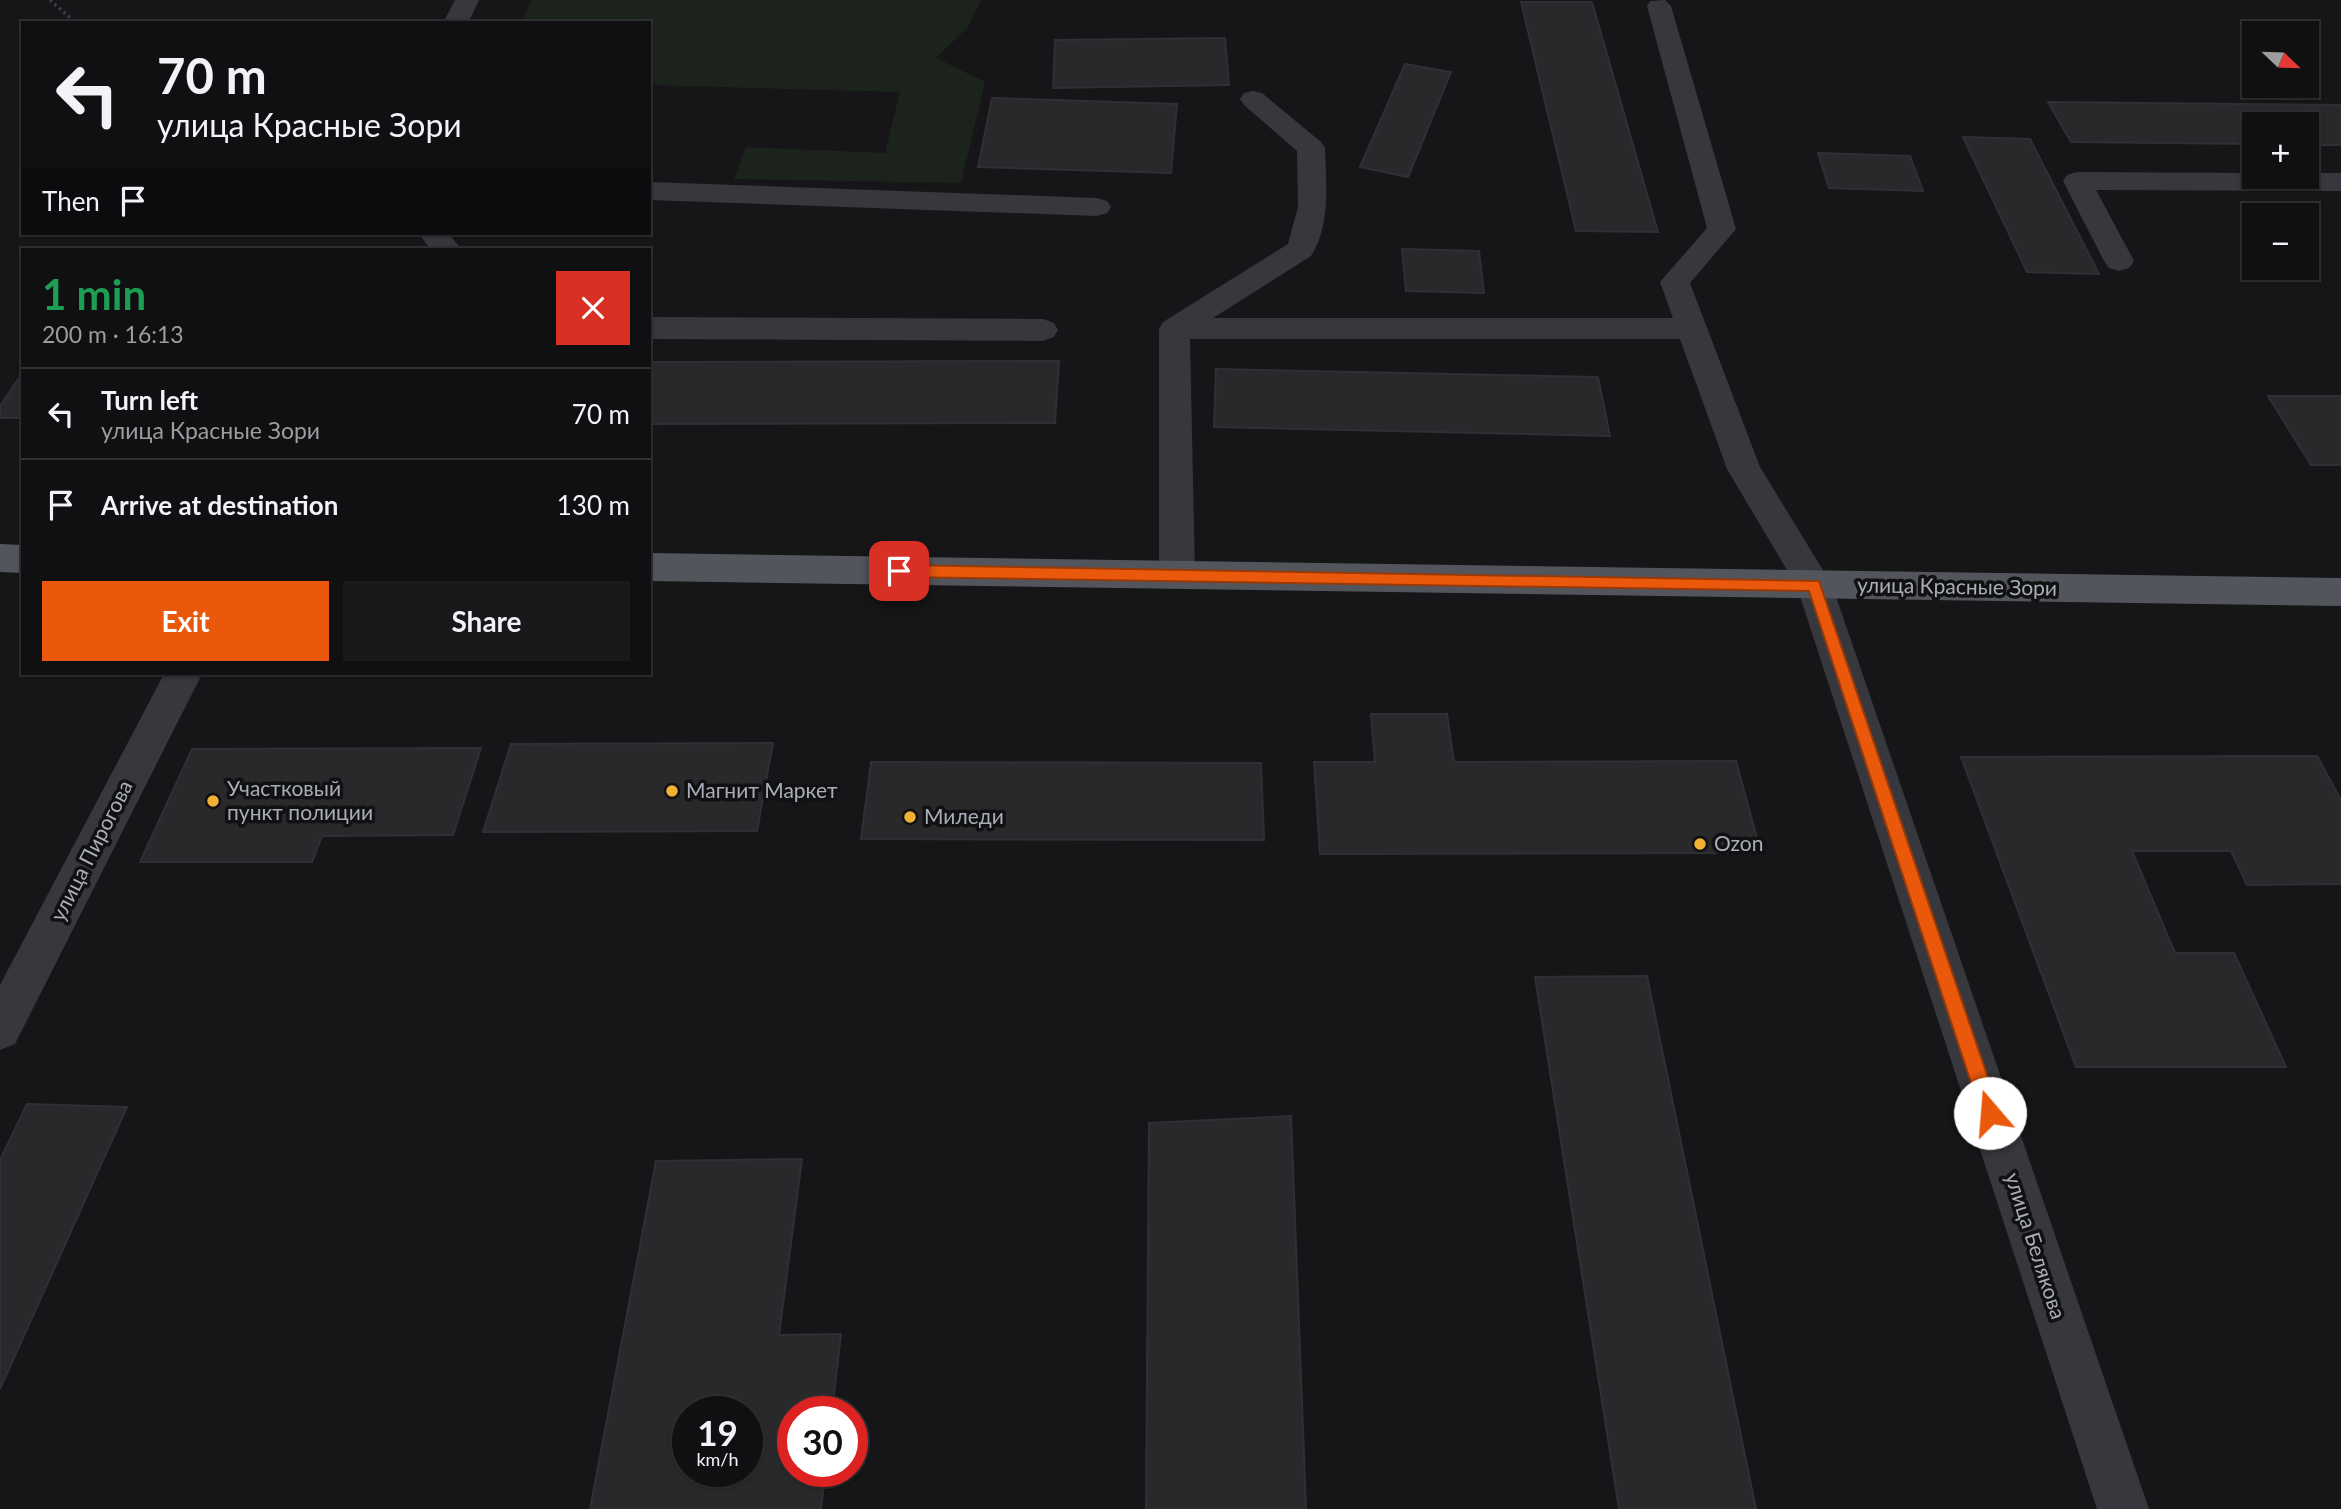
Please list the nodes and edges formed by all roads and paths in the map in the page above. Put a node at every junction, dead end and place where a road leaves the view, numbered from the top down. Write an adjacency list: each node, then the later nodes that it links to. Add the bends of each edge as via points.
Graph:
1 (50, 0): 4 (path)
2 (467, 0): 5 (street)
3 (1659, 6): 12 (street, улица Белякова, via 1722,229 1675,282)
4 (74, 21)
5 (456, 21)
6 (1253, 99): 13 (street, via 1311,148 1312,207 1301,248)
7 (2341, 182): 10 (street, via 2077,181)
8 (651, 191): 9 (street)
9 (1097, 207)
10 (2119, 261)
11 (651, 328): 14 (street)
12 (1693, 328): 13 (street); 19 (street, улица Белякова, via 1744,469)
13 (1174, 329): 18 (street)
14 (1043, 330)
15 (0, 558): 16 (main road)
16 (21, 559)
17 (651, 567): 18 (main road, улица Красные Зори)
18 (1177, 575): 19 (main road, улица Красные Зори)
19 (1814, 585): 20 (main road, улица Красные Зори); 23 (street, улица Белякова)
20 (2341, 592)
21 (182, 675): 22 (street, улица Пирогова)
22 (0, 1029)
23 (2123, 1509)

